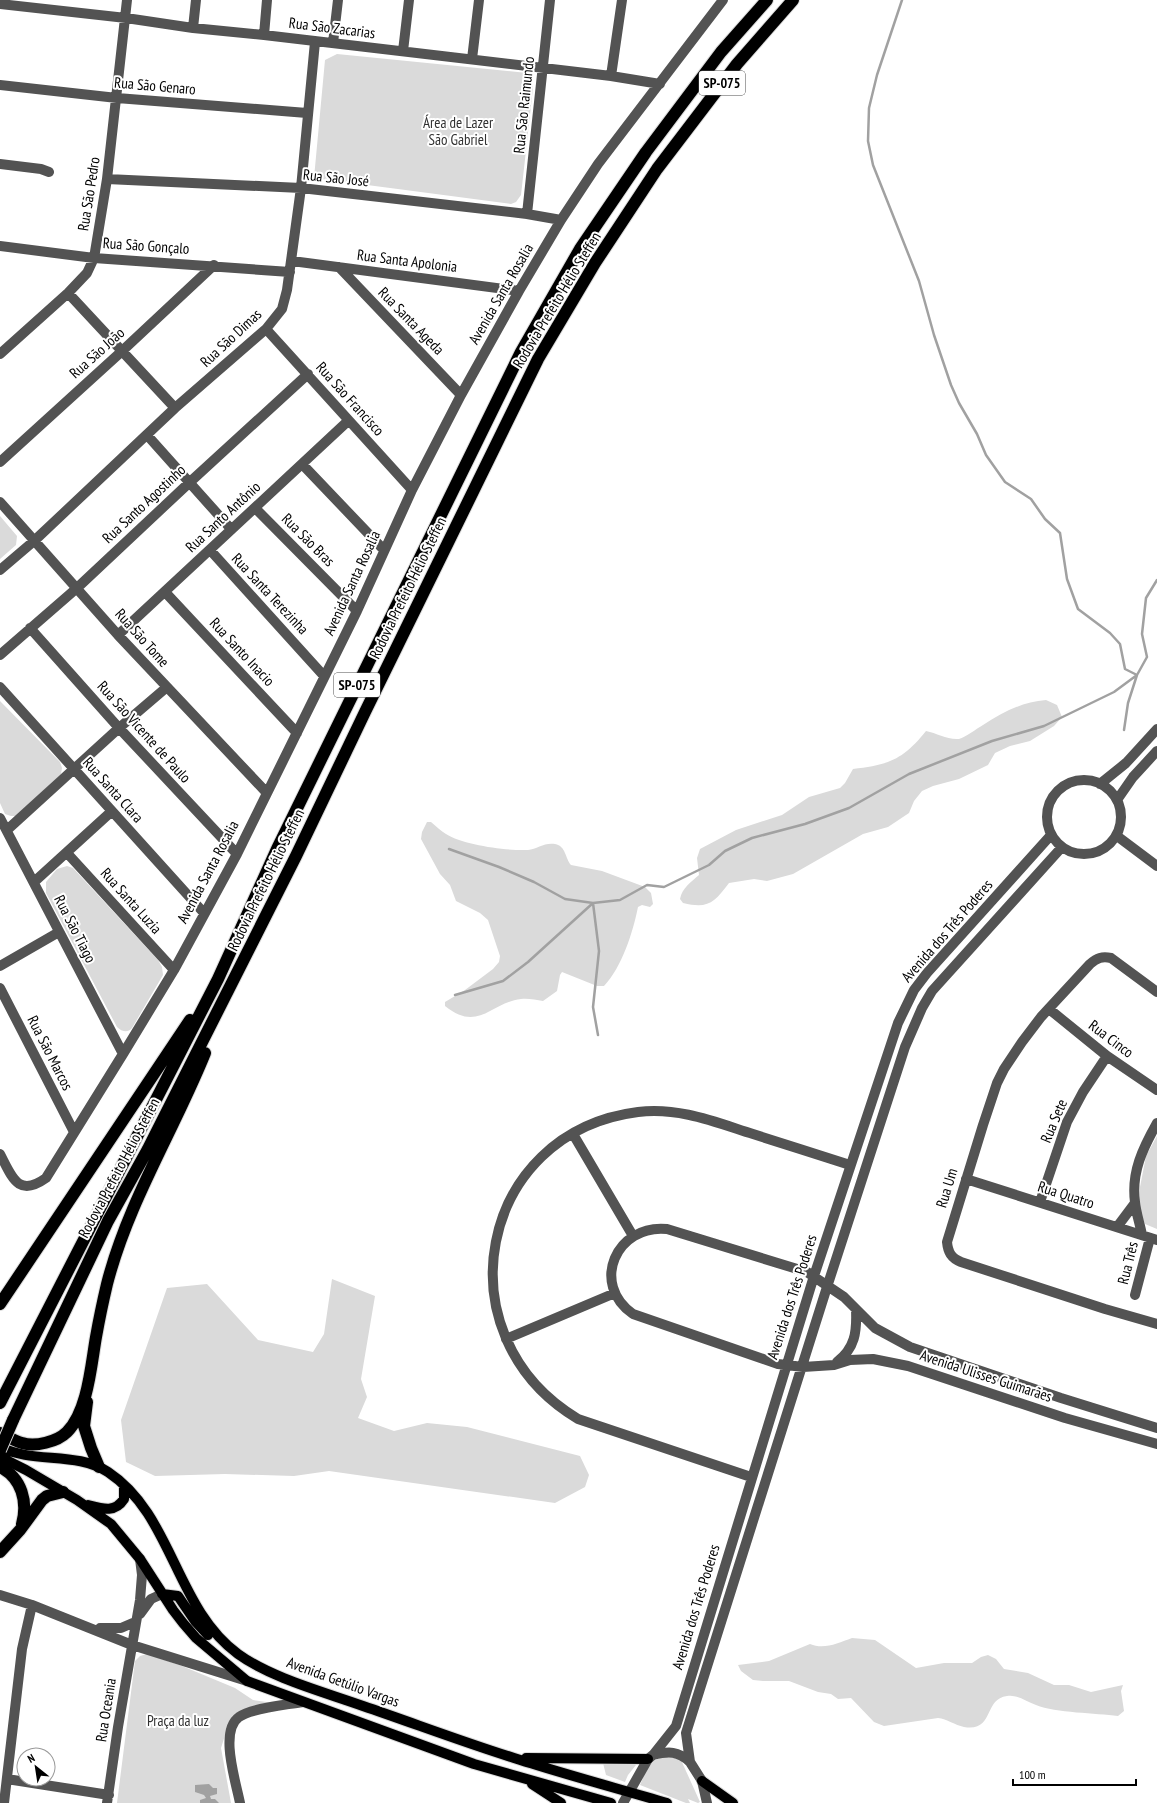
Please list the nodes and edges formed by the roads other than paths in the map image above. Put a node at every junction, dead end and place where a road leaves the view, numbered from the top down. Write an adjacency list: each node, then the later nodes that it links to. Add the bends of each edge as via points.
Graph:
1 (127, 0): 13 (street, Rua São Pedro)
2 (196, 0): 14 (street)
3 (267, 0): 15 (street)
4 (338, 0): 17 (street)
5 (409, 0): 18 (street)
6 (479, 0): 19 (street)
7 (550, 0): 20 (street, Rua São Raimundo)
8 (723, 0): 22 (street, Avenida Santa Rosalia)
9 (768, 0): 90 (highway, Rodovia Prefeito Hélio Steffen / SP-075, via 721,52 646,152 580,249 521,352 291,821)
10 (793, 0): 91 (highway, Rodovia Prefeito Hélio Steffen / SP-075, via 737,64 657,169 595,263 538,359)
11 (623, 2): 21 (street)
12 (0, 4): 13 (street, Rua São Zacarias)
13 (126, 18): 14 (street, Rua São Zacarias); 24 (street, Rua São Pedro)
14 (193, 28): 15 (street, Rua São Zacarias)
15 (264, 35): 16 (street, Rua São Zacarias)
16 (315, 42): 17 (street, Rua São Zacarias); 25 (street, Rua São Dimas)
17 (333, 43): 18 (street, Rua São Zacarias)
18 (403, 51): 19 (street, Rua São Zacarias)
19 (472, 59): 20 (street, Rua São Zacarias)
20 (543, 68): 21 (street, Rua São Zacarias); 30 (street, Rua São Raimundo)
21 (611, 76): 22 (street, Rua São Zacarias)
22 (660, 84): 31 (street, Avenida Santa Rosalia, via 598,164)
23 (0, 85): 24 (street, Rua São Genaro)
24 (117, 98): 25 (street, Rua São Genaro); 28 (street, Rua São Pedro)
25 (307, 113): 29 (street, Rua São Dimas)
26 (0, 164): 27 (street)
27 (49, 172)
28 (107, 179): 29 (street, Rua São José); 33 (street, Rua São Pedro)
29 (301, 188): 30 (street, Rua São José); 34 (street, Rua São Dimas)
30 (527, 214): 31 (street, Rua São José)
31 (561, 220): 38 (street, Avenida Santa Rosalia)
32 (0, 246): 33 (street, Rua São Gonçalo)
33 (94, 258): 35 (street, Rua São Gonçalo); 39 (street, Rua São Pedro, via 87,274)
34 (292, 261): 36 (street, Rua Santa Apolonia); 37 (street, Rua São Dimas)
35 (214, 266): 37 (street, Rua São Gonçalo); 41 (street, Rua São João)
36 (339, 268): 38 (street, Rua Santa Apolonia); 44 (street, Rua Santa Ageda)
37 (290, 272): 40 (street, Rua São Dimas, via 282,309)
38 (519, 291): 44 (street, Avenida Santa Rosalia)
39 (68, 293): 41 (street); 42 (street, Rua São Pedro)
40 (266, 329): 43 (street, Rua São Francisco); 45 (street, Rua São Dimas)
41 (121, 352): 45 (street); 48 (street, Rua São João)
42 (0, 354)
43 (308, 374): 46 (street, Rua São Francisco); 50 (street, Rua Santo Agostinho)
44 (461, 395): 51 (street, Avenida Santa Rosalia)
45 (175, 408): 47 (street, Rua São Dimas)
46 (348, 421): 49 (street, Rua Santo Antônio); 51 (street, Rua São Francisco)
47 (147, 435): 50 (street); 55 (street, Rua São Dimas)
48 (0, 462)
49 (302, 464): 53 (street, Rua Santo Antônio); 57 (street)
50 (190, 482): 54 (street); 59 (street, Rua Santo Agostinho)
51 (412, 490): 57 (street, Avenida Santa Rosalia)
52 (0, 502): 55 (street, Rua São Tome)
53 (255, 508): 54 (street, Rua Santo Antônio); 61 (street, Rua São Bras)
54 (231, 529): 56 (street, Rua Santo Antônio)
55 (34, 541): 58 (street, Rua São Dimas); 59 (street, Rua São Tome)
56 (210, 550): 60 (street, Rua Santo Antônio); 65 (street, Rua Santa Terezinha)
57 (384, 550): 61 (street, Avenida Santa Rosalia)
58 (0, 570)
59 (77, 588): 62 (street, Rua Santo Agostinho); 63 (street, Rua São Tome)
60 (165, 592): 63 (street, Rua Santo Antônio); 70 (street, Rua Santo Inacio)
61 (356, 611): 65 (street, Avenida Santa Rosalia)
62 (30, 628): 64 (street, Rua Santo Agostinho); 68 (street, Rua São Vicente de Paulo)
63 (118, 635): 67 (street, Rua São Tome)
64 (0, 655)
65 (324, 676): 70 (street, Avenida Santa Rosalia)
66 (0, 687): 72 (street, Rua Santa Clara)
67 (167, 687): 68 (street); 74 (street, Rua São Tome)
68 (119, 728): 72 (street); 83 (street, Rua São Vicente de Paulo)
69 (1157, 729): 73 (street, via 1126,763)
70 (297, 733): 74 (street, Avenida Santa Rosalia)
71 (1157, 751): 75 (street, via 1133,777)
72 (74, 768): 76 (street, Rua Santa Clara); 78 (street)
73 (1100, 784): 75 (street); 79 (street, via 1089,780 1078,781 1058,792 1047,812)
74 (266, 792): 83 (street, Avenida Santa Rosalia)
75 (1118, 800): 80 (street, via 1121,824)
76 (112, 811): 82 (street); 86 (street, Rua Santa Clara)
77 (0, 818): 78 (street, Rua São Tiago)
78 (7, 830): 85 (street, Rua São Tiago)
79 (1051, 835): 81 (street); 102 (street, Avenida dos Três Poderes, via 914,990 898,1023)
80 (1117, 836): 81 (street, via 1098,852 1074,853); 84 (street)
81 (1062, 847): 110 (street, Avenida dos Três Poderes, via 944,978 922,1008 905,1047)
82 (67, 853): 85 (street); 89 (street, Rua Santa Luzia)
83 (237, 854): 86 (street, Avenida Santa Rosalia)
84 (1157, 866)
85 (34, 882): 87 (street, Rua São Tiago)
86 (204, 912): 89 (street, Avenida Santa Rosalia)
87 (59, 932): 88 (street); 95 (street, Rua São Tiago)
88 (0, 966)
89 (174, 970): 95 (street, Avenida Santa Rosalia)
90 (218, 979): 113 (highway); 121 (highway, Rodovia Prefeito Hélio Steffen / SP-075)
91 (232, 986): 117 (highway, via 198,1070 136,1202 107,1283); 125 (highway, Rodovia Prefeito Hélio Steffen / SP-075, bridge, via 152,1142 108,1221)
92 (0, 988): 99 (street, Rua São Marcos)
93 (1157, 992): 94 (street, Rua Um, via 1121,964 1105,956 1090,964)
94 (1048, 1009): 96 (street, Rua Cinco); 103 (street, Rua Um, via 1022,1042 998,1083)
95 (123, 1054): 99 (street, Avenida Santa Rosalia)
96 (1107, 1056): 97 (street, Rua Cinco); 104 (street, Rua Sete, via 1067,1122)
97 (1157, 1090)
98 (1157, 1123): 105 (street, via 1142,1151 1137,1168 1134,1180)
99 (74, 1132): 101 (street, Avenida Santa Rosalia, via 46,1178 28,1187 18,1183 11,1175)
100 (574, 1134): 102 (street, via 599,1122 625,1114 674,1112 695,1115); 107 (street); 116 (street, via 551,1150 531,1169 515,1192 503,1217 495,1245 492,1274 495,1304)
101 (0, 1154)
102 (850, 1165): 109 (street, Avenida dos Três Poderes)
103 (966, 1179): 104 (street, Rua Quatro); 115 (street, Rua Um, via 947,1242 949,1253 956,1260)
104 (1040, 1202): 106 (street, Rua Quatro)
105 (1135, 1203): 106 (street); 108 (street)
106 (1117, 1227): 108 (street, Rua Quatro)
107 (633, 1236): 109 (street, via 653,1228 667,1229); 111 (street, via 618,1251 612,1264 611,1279)
108 (1150, 1238): 112 (street, Rua Três)
109 (814, 1276): 110 (street, Avenida Ulisses Guimarães); 118 (street, Avenida dos Três Poderes)
110 (827, 1287): 114 (street, Avenida Ulisses Guimarães, via 844,1297); 120 (street, Avenida dos Três Poderes)
111 (615, 1293): 116 (street); 118 (street, Avenida Ulisses Guimarães, via 627,1310 639,1318)
112 (1135, 1295)
113 (0, 1304)
114 (856, 1310): 119 (street, via 854,1342 845,1356); 122 (street, Avenida Ulisses Guimarães, via 875,1328 910,1347)
115 (1157, 1324)
116 (506, 1339): 129 (street, via 515,1358 532,1382 554,1402 578,1418)
117 (92, 1361): 123 (highway, via 88,1385 79,1412 73,1425 62,1436 46,1443 23,1444); 128 (highway, via 84,1426)
118 (786, 1365): 120 (street, Avenida Ulisses Guimarães); 129 (street, Avenida dos Três Poderes)
119 (834, 1365): 120 (street, Avenida Ulisses Guimarães); 124 (street, Avenida Ulisses Guimarães, via 850,1360 873,1359 908,1366 1065,1418)
120 (803, 1367): 147 (street, Avenida dos Três Poderes, via 686,1733)
121 (0, 1403)
122 (1157, 1428)
123 (0, 1433)
124 (1157, 1444)
125 (0, 1448): 128 (main road, via 38,1458 77,1461)
126 (0, 1457): 131 (main road)
127 (0, 1467): 133 (highway, via 15,1479 22,1493 25,1506)
128 (99, 1467): 130 (main road, Avenida Getúlio Vargas)
129 (751, 1477): 145 (street, Avenida dos Três Poderes, via 676,1726)
130 (124, 1485): 132 (main road, via 124,1499 116,1508); 142 (main road, Avenida Getúlio Vargas, via 141,1503 156,1528 205,1622)
131 (63, 1492): 132 (main road); 133 (highway, via 42,1500)
132 (82, 1504): 135 (main road, via 111,1524)
133 (20, 1530): 134 (highway)
134 (0, 1552)
135 (140, 1559): 136 (main road); 139 (street, Rua Oceania, via 142,1575)
136 (162, 1594): 139 (street, Rua Oceania, via 144,1606); 142 (main road, via 178,1596 195,1621 220,1648); 143 (main road, via 196,1638)
137 (0, 1595): 138 (street)
138 (32, 1605): 140 (street); 149 (street, via 22,1649)
139 (135, 1622): 140 (street, via 121,1628); 141 (street, Rua Oceania)
140 (92, 1628): 141 (street)
141 (132, 1645): 143 (street); 152 (street, Rua Oceania)
142 (237, 1654): 146 (main road, Avenida Getúlio Vargas, via 296,1682)
143 (247, 1682): 144 (main road)
144 (302, 1702): 148 (main road, via 474,1764); 154 (street, via 246,1713 238,1717 232,1725 228,1744)
145 (650, 1757): 146 (main road); 147 (street, via 675,1752 682,1754); 151 (street, Avenida dos Três Poderes)
146 (514, 1758): 151 (main road, Avenida Getúlio Vargas)
147 (690, 1762): 150 (street, Avenida dos Três Poderes)
148 (522, 1778): 155 (main road); 156 (main road)
149 (7, 1779): 152 (street); 153 (street)
150 (702, 1781): 159 (street, Avenida dos Três Poderes); 160 (main road)
151 (630, 1792): 157 (street, Avenida dos Três Poderes); 158 (main road, Avenida Getúlio Vargas)
152 (108, 1799)
153 (4, 1803)
154 (240, 1803)
155 (561, 1803)
156 (611, 1803)
157 (623, 1803)
158 (667, 1803)
159 (707, 1803)
160 (733, 1803)

